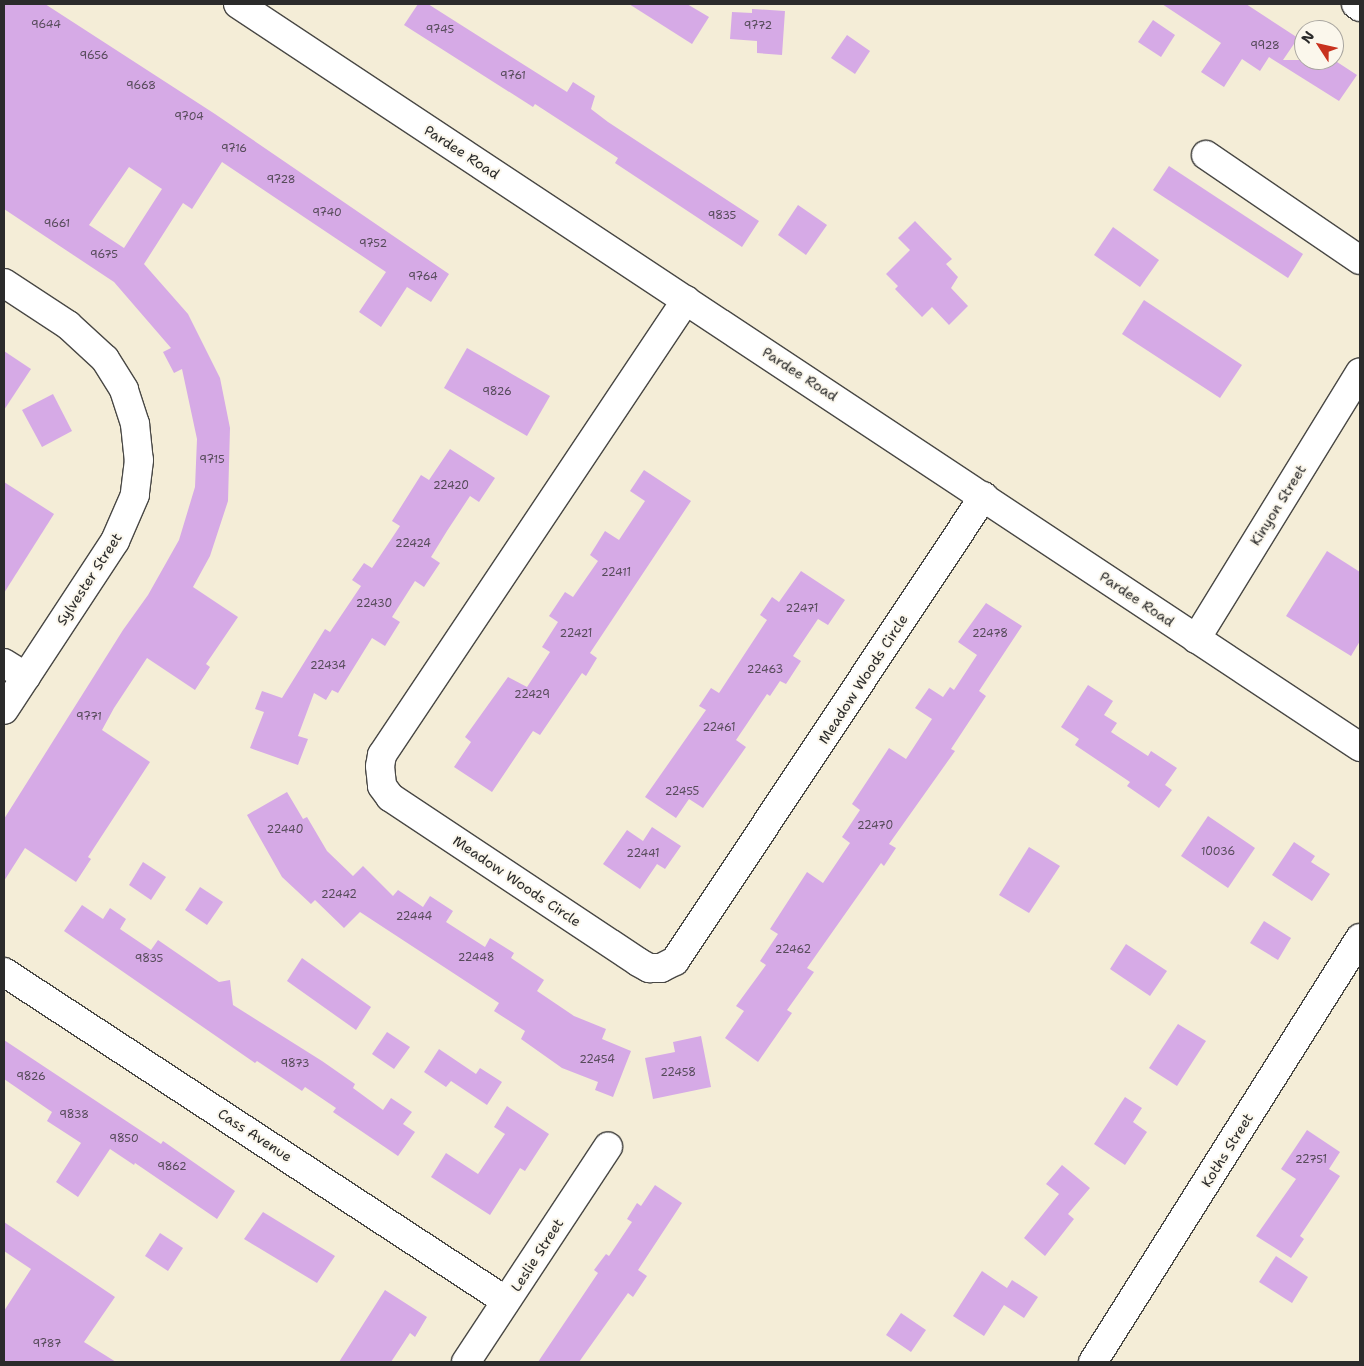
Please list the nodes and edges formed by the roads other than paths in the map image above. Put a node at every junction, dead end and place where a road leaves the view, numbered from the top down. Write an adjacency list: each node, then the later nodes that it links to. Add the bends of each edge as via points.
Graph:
1 (1356, 4): 3 (street)
2 (248, 7): 7 (street, Pardee Road)
3 (1360, 7)
4 (1206, 155): 5 (street)
5 (1360, 260)
6 (4, 283): 11 (street, Sylvester Street, via 68,325 105,359 124,390 136,424 139,460 135,495 115,541)
7 (686, 300): 9 (street, Pardee Road); 9 (street, Meadow Woods Circle, via 382,755 380,766 382,786 390,797 638,962 649,968 661,968 675,961)
8 (1360, 372): 10 (street, Kinyon Street)
9 (984, 496): 10 (street, Pardee Road)
10 (1196, 639): 13 (street, Pardee Road)
11 (15, 670): 12 (street, Sylvester Street)
12 (4, 710)
13 (1360, 747)
14 (1360, 938): 19 (street, Koths Street)
15 (4, 972): 17 (street, Cass Avenue)
16 (608, 1147): 17 (street, Leslie Street)
17 (506, 1300): 18 (street, Leslie Street)
18 (466, 1362)
19 (1093, 1362)

